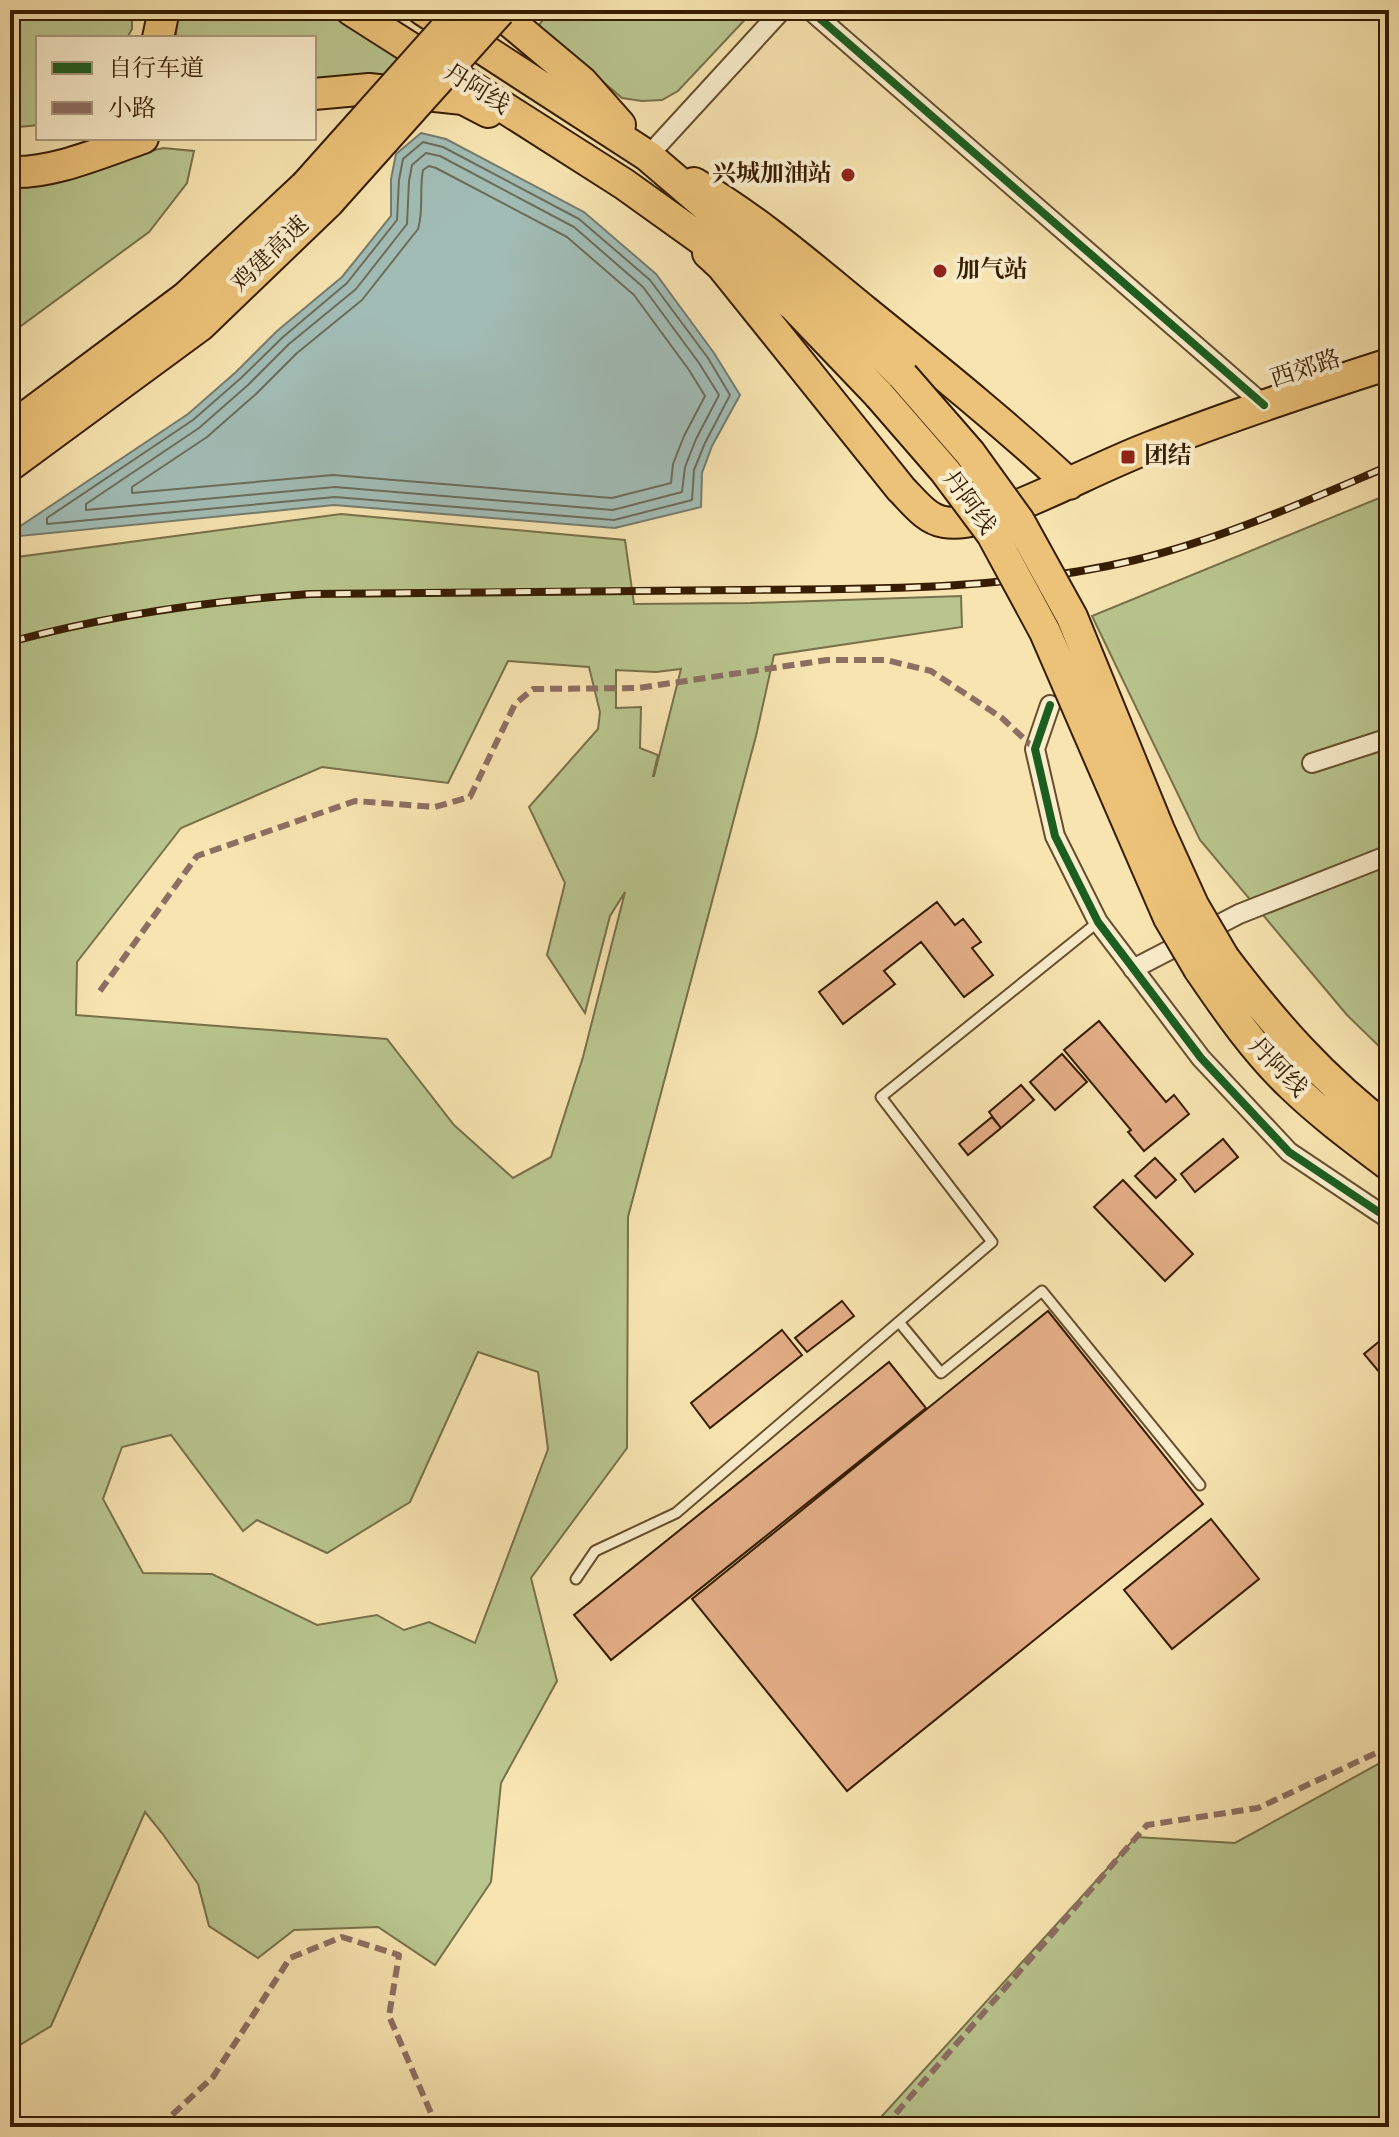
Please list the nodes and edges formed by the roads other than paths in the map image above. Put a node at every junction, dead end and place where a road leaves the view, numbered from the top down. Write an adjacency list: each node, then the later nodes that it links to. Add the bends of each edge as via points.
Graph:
1 (164, 10): 8 (main road)
2 (351, 10): 15 (main road, 丹阿线)
3 (423, 10): 13 (main road, 丹阿线)
4 (465, 10): 16 (highway, 鸡建高速, bridge)
5 (497, 10): 13 (main road, via 582,82); 16 (highway, 鸡建高速, bridge)
6 (782, 10): 13 (street)
7 (810, 10): 19 (street)
8 (158, 36)
9 (316, 94): 15 (main road, via 369,89 463,99)
10 (73, 140): 12 (main road)
11 (137, 140): 14 (main road, via 73,162)
12 (10, 154)
13 (648, 156): 22 (main road, via 713,194 792,252 1011,430); 28 (main road, 丹阿线, bridge, via 862,335 970,453 1019,521 1072,617 1193,905)
14 (10, 172)
15 (624, 184): 17 (main road, 丹阿线)
16 (317, 194): 20 (highway, 鸡建高速); 21 (highway, 鸡建高速, via 199,324)
17 (664, 212): 22 (main road, 西郊路, via 722,266 924,512 942,522 965,522); 28 (main road, 丹阿线, bridge, via 793,305 879,395 992,534 1045,632 1169,918)
18 (1389, 364): 19 (main road, 西郊路)
19 (1264, 405): 22 (main road, 西郊路)
20 (10, 431)
21 (10, 463)
22 (1069, 484)
23 (1050, 705): 27 (street, via 1035,749 1038,764 1055,836)
24 (1389, 738): 25 (street)
25 (1312, 763)
26 (1389, 855): 29 (street, via 1239,914)
27 (1098, 922): 29 (street); 33 (lane, via 881,1097 992,1242)
28 (1211, 964): 30 (main road, 丹阿线, via 1263,1010 1311,1064); 31 (main road, 丹阿线, via 1240,1029 1291,1086)
29 (1133, 969): 32 (street, via 1201,1058 1289,1152)
30 (1389, 1130)
31 (1389, 1165)
32 (1389, 1219)
33 (899, 1322): 34 (lane, via 941,1373 1042,1291); 35 (lane, via 676,1513 595,1551)
34 (1200, 1485)
35 (576, 1579)

